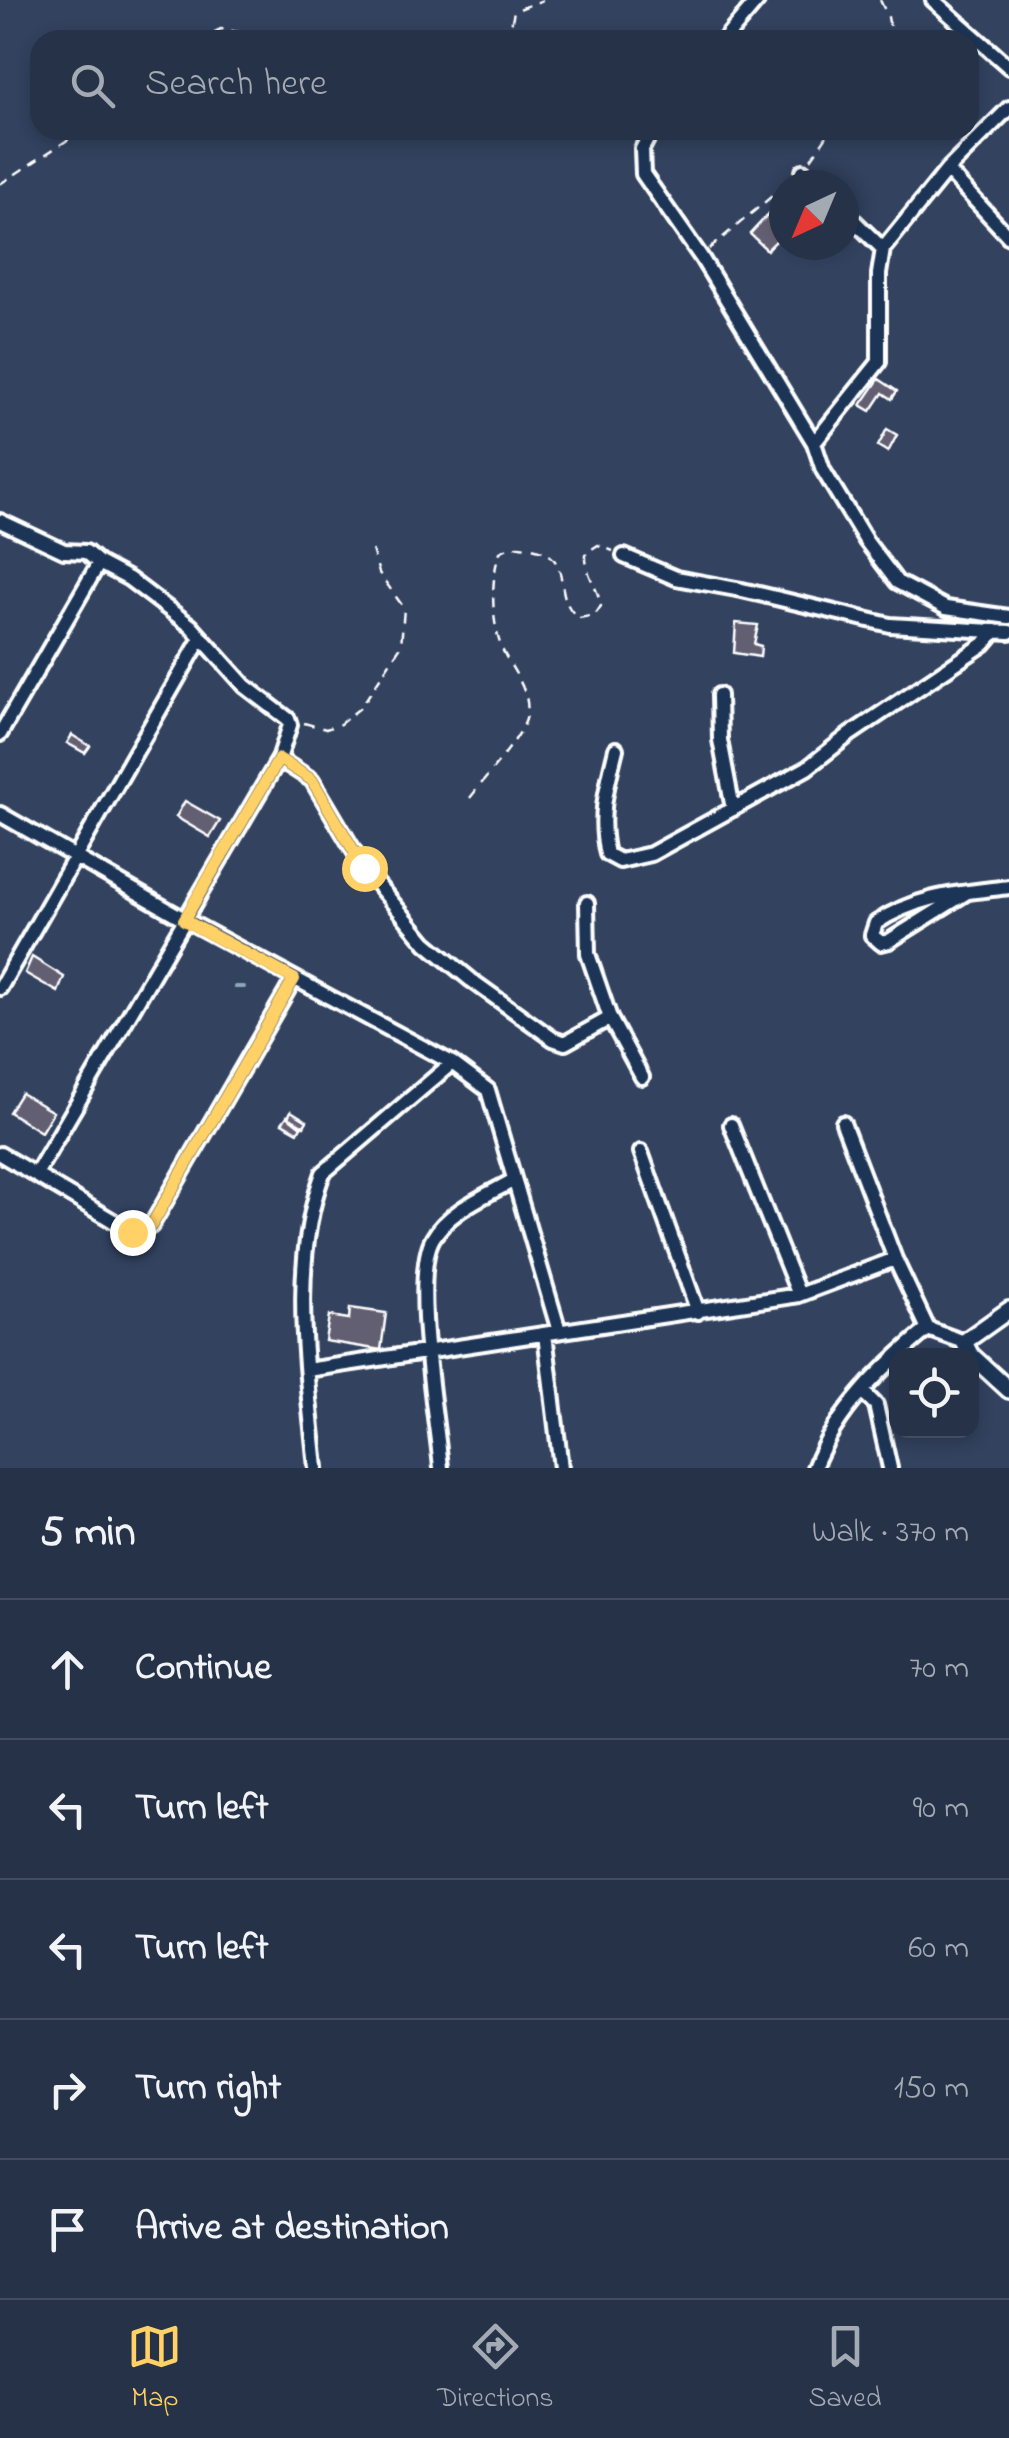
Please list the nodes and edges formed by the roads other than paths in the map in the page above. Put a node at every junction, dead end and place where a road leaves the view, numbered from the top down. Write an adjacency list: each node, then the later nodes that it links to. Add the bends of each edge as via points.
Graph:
1 (758, 0): 3 (street)
2 (933, 0): 4 (street)
3 (732, 30)
4 (967, 30)
5 (979, 41): 6 (street)
6 (1009, 67)
7 (1009, 108): 8 (street)
8 (979, 138)
9 (647, 140): 15 (street, via 643,174)
10 (977, 140): 11 (street)
11 (947, 170): 13 (street); 14 (street)
12 (859, 227): 14 (street)
13 (1009, 237)
14 (882, 249): 15 (street, via 879,362)
15 (814, 443): 19 (street, via 823,470 896,582 946,608)
16 (0, 521): 18 (street, via 64,551 86,552)
17 (624, 556): 20 (street, via 676,578 890,625)
18 (99, 563): 21 (street); 23 (street)
19 (1009, 617)
20 (1002, 632): 26 (street, via 807,768)
21 (201, 638): 25 (street, via 245,686 288,718); 28 (street)
22 (719, 695): 26 (street)
23 (0, 734)
24 (616, 749): 26 (street, via 602,807 606,854 620,861 652,854)
25 (279, 759): 32 (street); 35 (street, via 312,780 364,868 426,942 472,980 565,1043)
26 (734, 810)
27 (0, 814): 28 (street)
28 (75, 857): 32 (street); 34 (street)
29 (1009, 887): 30 (street)
30 (966, 893): 30 (street, via 910,904 876,923 872,934 881,943 889,940)
31 (587, 903): 35 (street, via 588,954)
32 (184, 920): 33 (street); 42 (street)
33 (294, 979): 36 (street); 42 (street, via 151,1226 132,1232)
34 (0, 988)
35 (610, 1018): 37 (street)
36 (452, 1062): 43 (street, via 488,1090); 54 (street, via 322,1173 308,1220)
37 (642, 1076)
38 (843, 1124): 44 (street)
39 (731, 1125): 45 (street)
40 (642, 1152): 47 (street)
41 (0, 1154): 42 (street)
42 (36, 1174)
43 (514, 1180): 49 (street); 52 (street, via 451,1217 432,1239 423,1282)
44 (895, 1259): 45 (street); 48 (street)
45 (799, 1294): 47 (street)
46 (1009, 1310): 51 (street)
47 (698, 1312): 49 (street)
48 (928, 1329): 50 (street); 56 (street, via 881,1367)
49 (552, 1333): 52 (street); 59 (street)
50 (963, 1348)
51 (972, 1348)
52 (430, 1352): 54 (street); 58 (street)
53 (979, 1361): 55 (street)
54 (307, 1370): 57 (street)
55 (1009, 1390)
56 (863, 1392): 60 (street, via 824,1442); 61 (street, via 876,1404)
57 (316, 1468)
58 (441, 1468)
59 (561, 1468)
60 (814, 1468)
61 (890, 1468)

